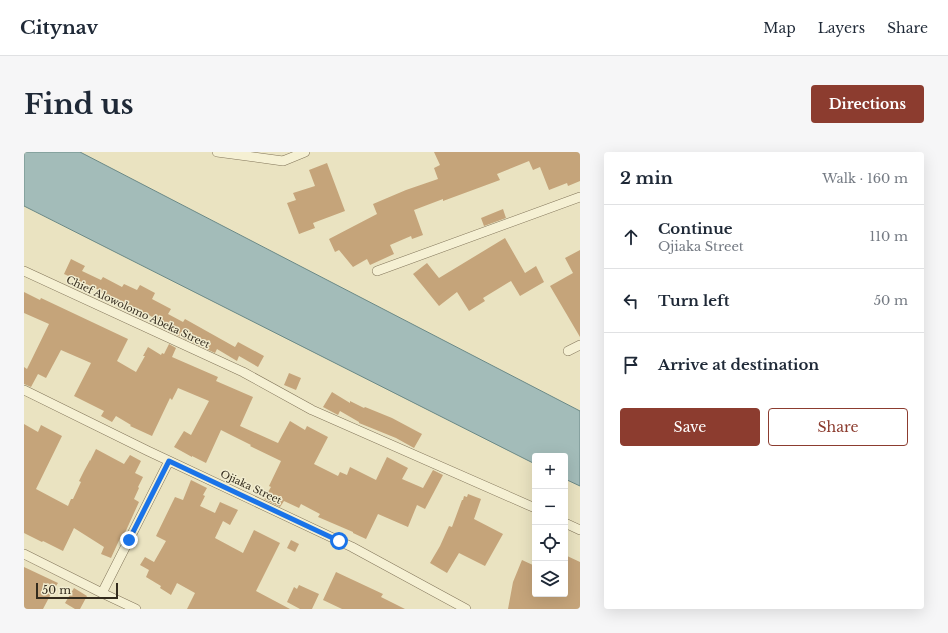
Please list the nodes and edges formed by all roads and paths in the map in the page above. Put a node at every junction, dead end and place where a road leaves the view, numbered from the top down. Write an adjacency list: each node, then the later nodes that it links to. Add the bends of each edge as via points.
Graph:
1 (217, 152): 2 (street, via 283,161)
2 (305, 152)
3 (580, 197): 5 (street)
4 (24, 271): 10 (street, Chief Alowolomo Abeka Street, via 243,372 312,410)
5 (377, 271)
6 (580, 345): 7 (street)
7 (568, 351)
8 (24, 390): 9 (street, Ojiaka Street)
9 (169, 461): 14 (street); 16 (street, Ojiaka Street, via 352,547)
10 (532, 507)
11 (568, 524): 12 (street)
12 (580, 530)
13 (24, 554): 14 (street)
14 (102, 593): 15 (street)
15 (136, 609)
16 (466, 609)

